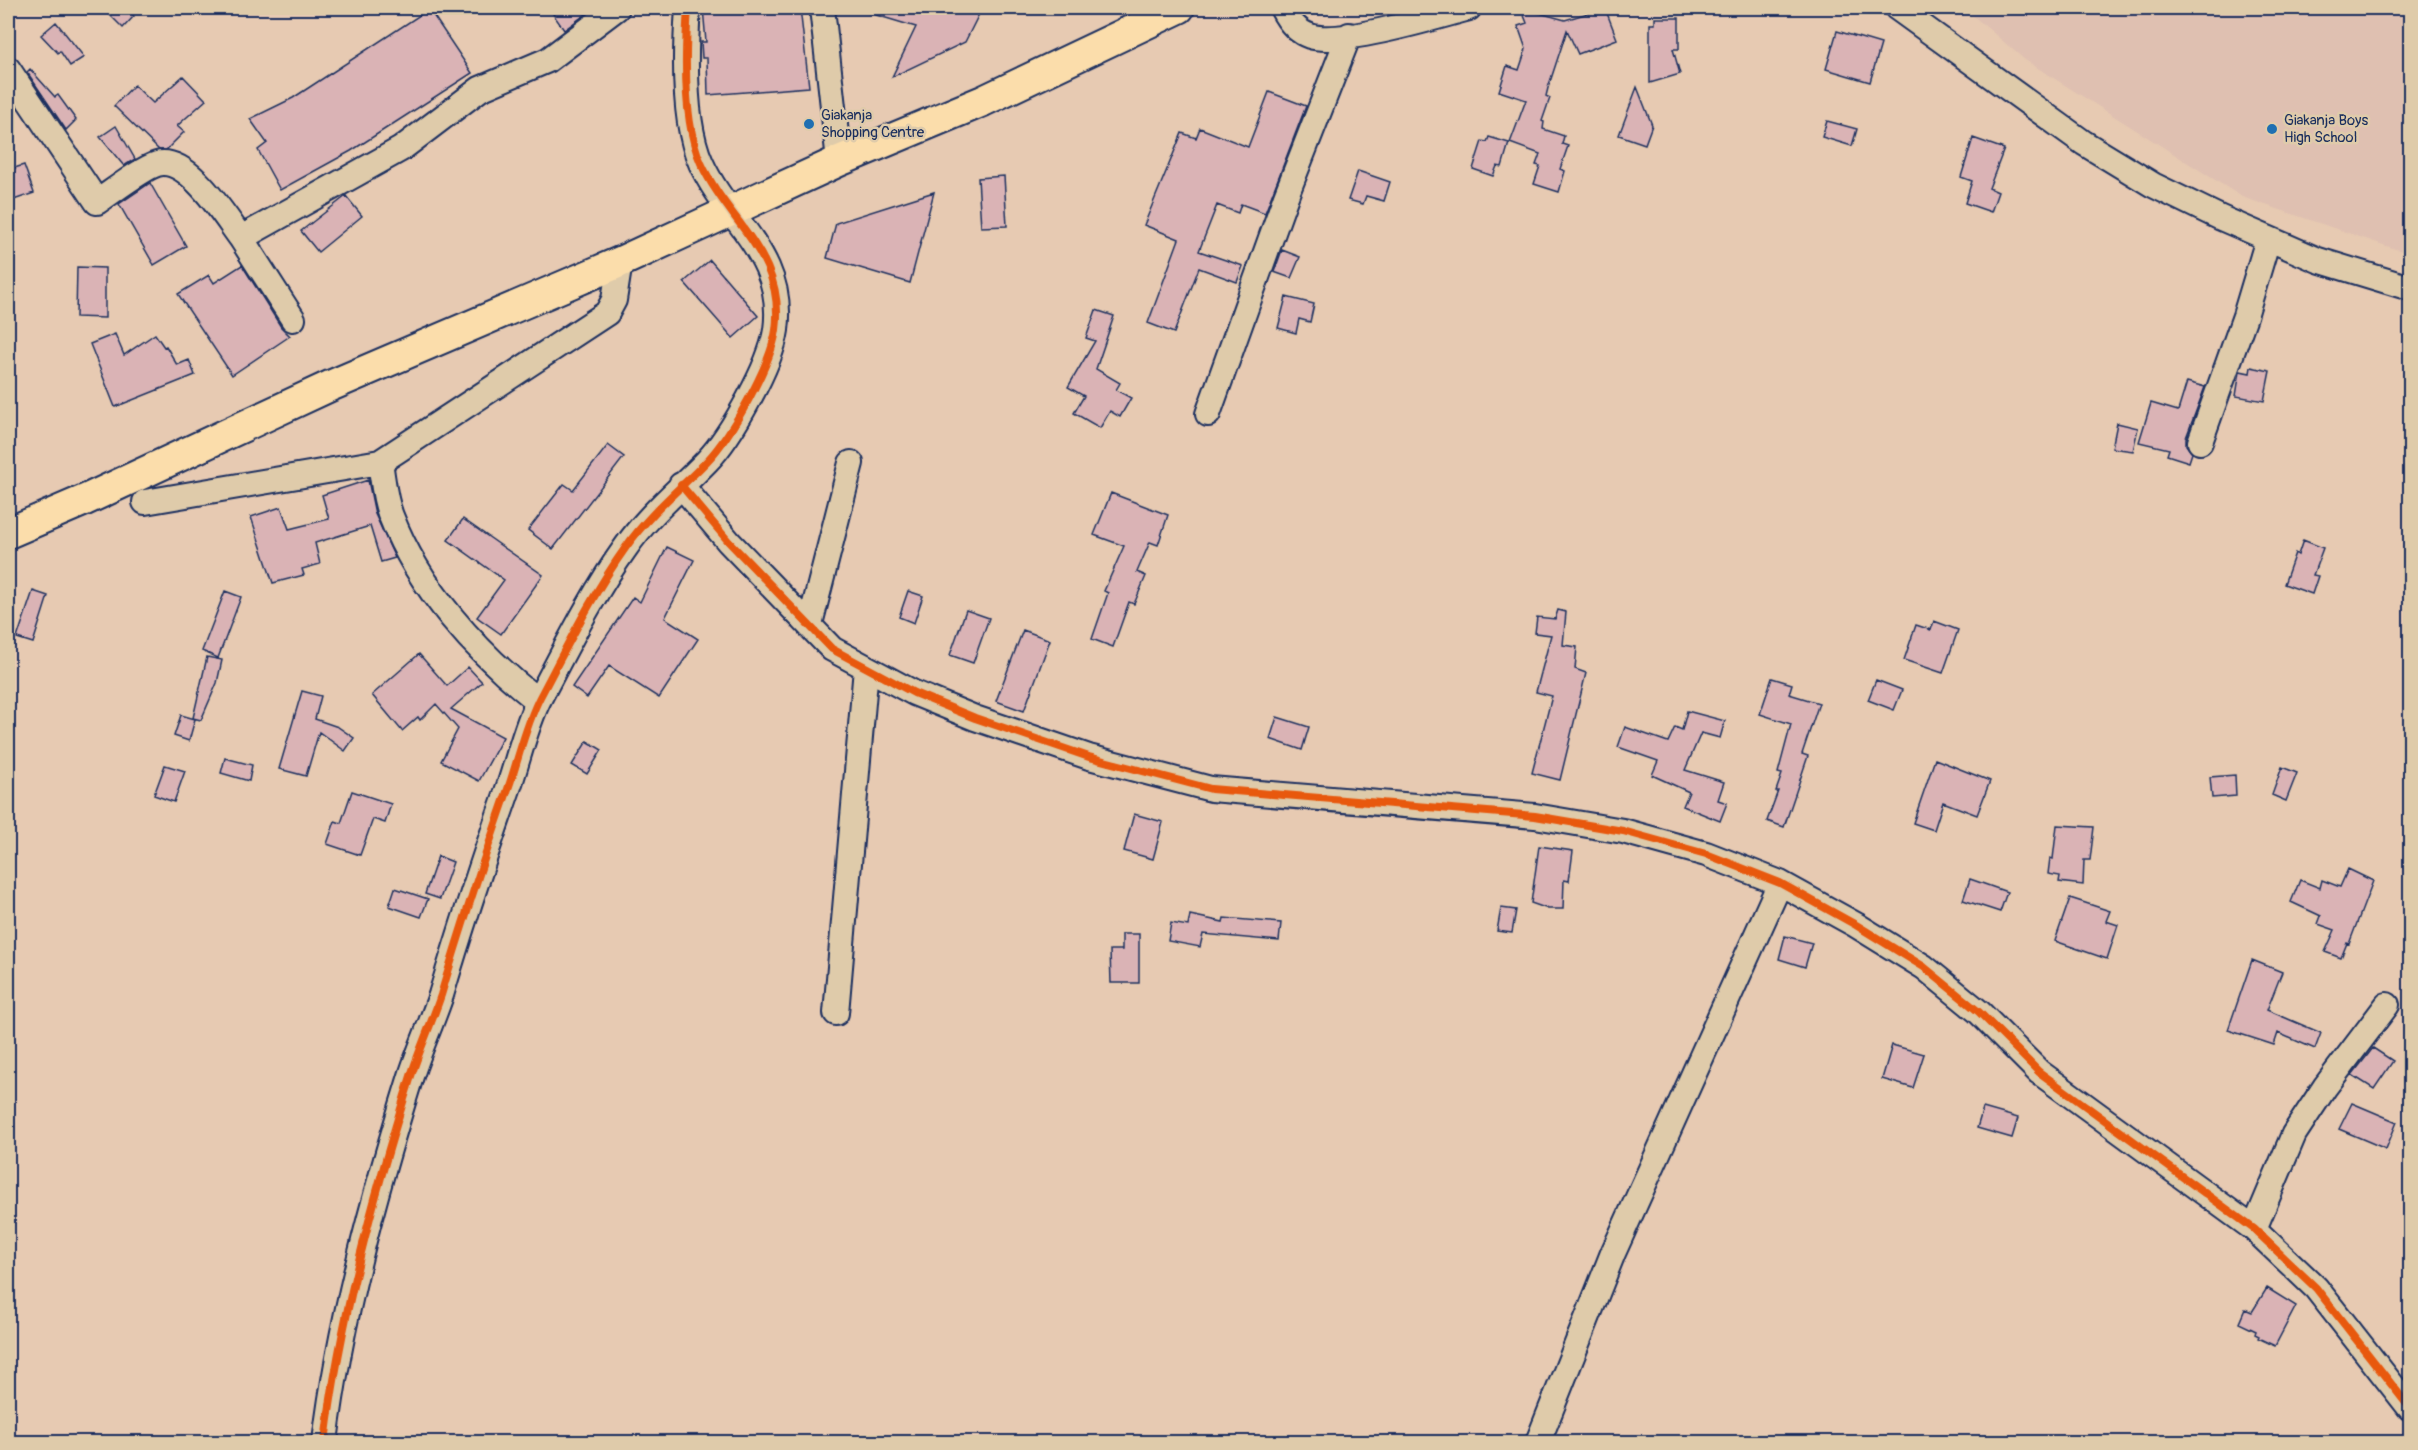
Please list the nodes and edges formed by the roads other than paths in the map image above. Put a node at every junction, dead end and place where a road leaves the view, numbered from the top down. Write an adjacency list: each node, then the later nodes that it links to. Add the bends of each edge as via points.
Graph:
1 (617, 8): 12 (street, via 548,60 480,89 400,149)
2 (688, 8): 11 (street, via 689,104 695,145 702,166)
3 (822, 8): 10 (street)
4 (1179, 8): 10 (main road, via 983,101)
5 (1282, 8): 8 (street, via 1294,27 1311,37)
6 (1469, 8): 8 (street)
7 (1897, 8): 13 (street, via 2084,143 2153,185)
8 (1349, 35): 17 (street)
9 (8, 69): 12 (street, via 98,201 157,164 172,164 194,176)
10 (840, 160): 11 (main road)
11 (732, 212): 14 (main road); 21 (street, via 767,264 777,302 776,334 759,379 736,419 710,458)
12 (241, 238): 16 (street)
13 (2268, 239): 15 (street, via 2318,260); 18 (street, via 2246,316)
14 (620, 262): 19 (street, via 614,300 607,313); 23 (main road, via 330,386)
15 (2410, 288)
16 (293, 319)
17 (1208, 414)
18 (2200, 442)
19 (380, 462): 22 (street); 26 (street, via 390,514 421,575 451,617 493,662)
20 (851, 463): 24 (street)
21 (681, 486): 24 (street, via 729,542); 26 (street, via 627,545)
22 (145, 502)
23 (8, 533)
24 (810, 624): 25 (street, via 832,649)
25 (866, 668): 27 (street, via 975,718 1157,777 1211,789 1535,816 1634,834 1706,854); 29 (street)
26 (538, 701): 32 (street, via 394,1133 340,1347)
27 (1780, 883): 30 (street, via 1924,967 1979,1012 2039,1072); 33 (street, via 1613,1253)
28 (2387, 1005): 30 (street, via 2294,1134)
29 (836, 1013)
30 (2253, 1228): 31 (street, via 2316,1288)
31 (2410, 1408)
32 (325, 1443)
33 (1538, 1443)

